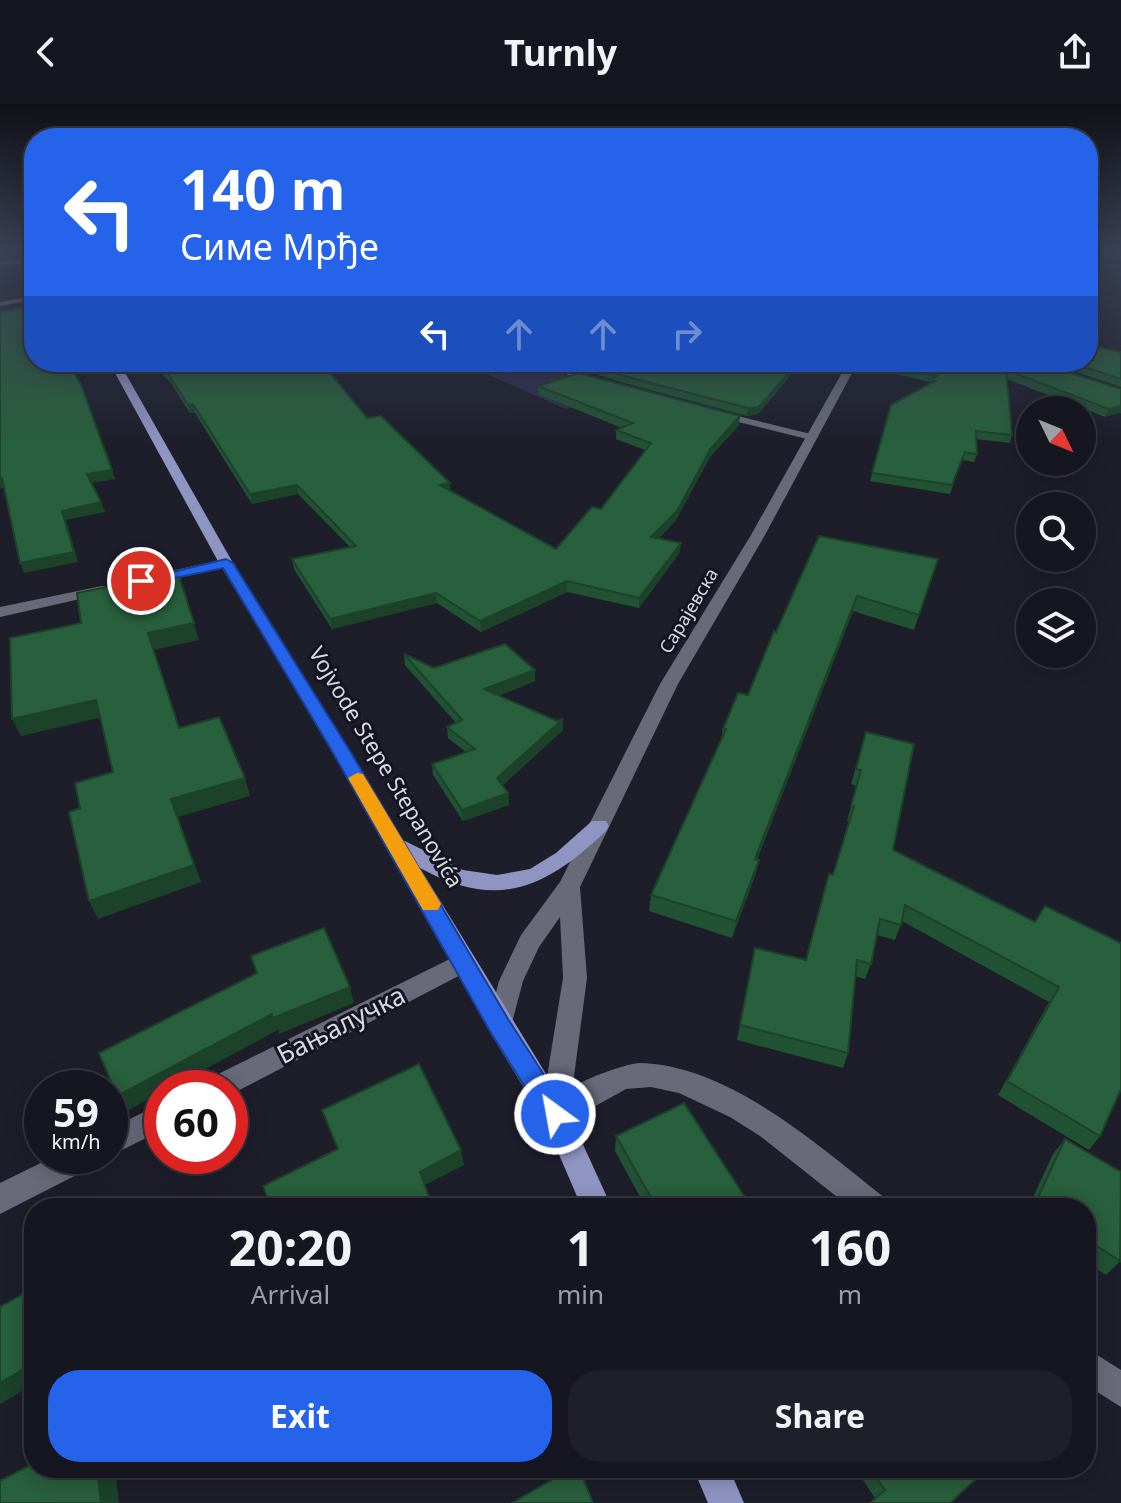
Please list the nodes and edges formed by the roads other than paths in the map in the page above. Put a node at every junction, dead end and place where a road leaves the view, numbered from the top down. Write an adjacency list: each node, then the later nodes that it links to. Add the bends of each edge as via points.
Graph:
1 (120, 372): 7 (main road, Vojvode Stepe Stepanovića)
2 (567, 372): 4 (main road)
3 (847, 372): 6 (main road, Сарајевска)
4 (607, 385)
5 (704, 411): 6 (main road)
6 (811, 437): 9 (main road, Сарајевска, via 669,684)
7 (226, 563): 8 (main road); 10 (main road, Vojvode Stepe Stepanovića)
8 (0, 612)
9 (599, 826): 10 (main road, via 538,874 492,885 435,870); 11 (main road, Сарајевска)
10 (395, 843): 12 (main road, Vojvode Stepe Stepanovića)
11 (569, 887): 13 (main road, Сарајевска, via 529,942 511,981); 15 (main road, via 575,978)
12 (464, 962): 13 (main road, Vojvode Stepe Stepanovića); 14 (main road, Бањалучка)
13 (500, 1026): 15 (main road, Vojvode Stepe Stepanovića)
14 (248, 1072)
15 (555, 1114): 17 (main road, Vojvode Stepe Stepanovića); 18 (main road, via 612,1082 649,1074 746,1110)
16 (49, 1174): 19 (main road)
17 (593, 1198)
18 (862, 1198)
19 (0, 1199)
20 (1096, 1372): 21 (main road)
21 (1121, 1390)
22 (715, 1478): 23 (main road)
23 (726, 1503)

